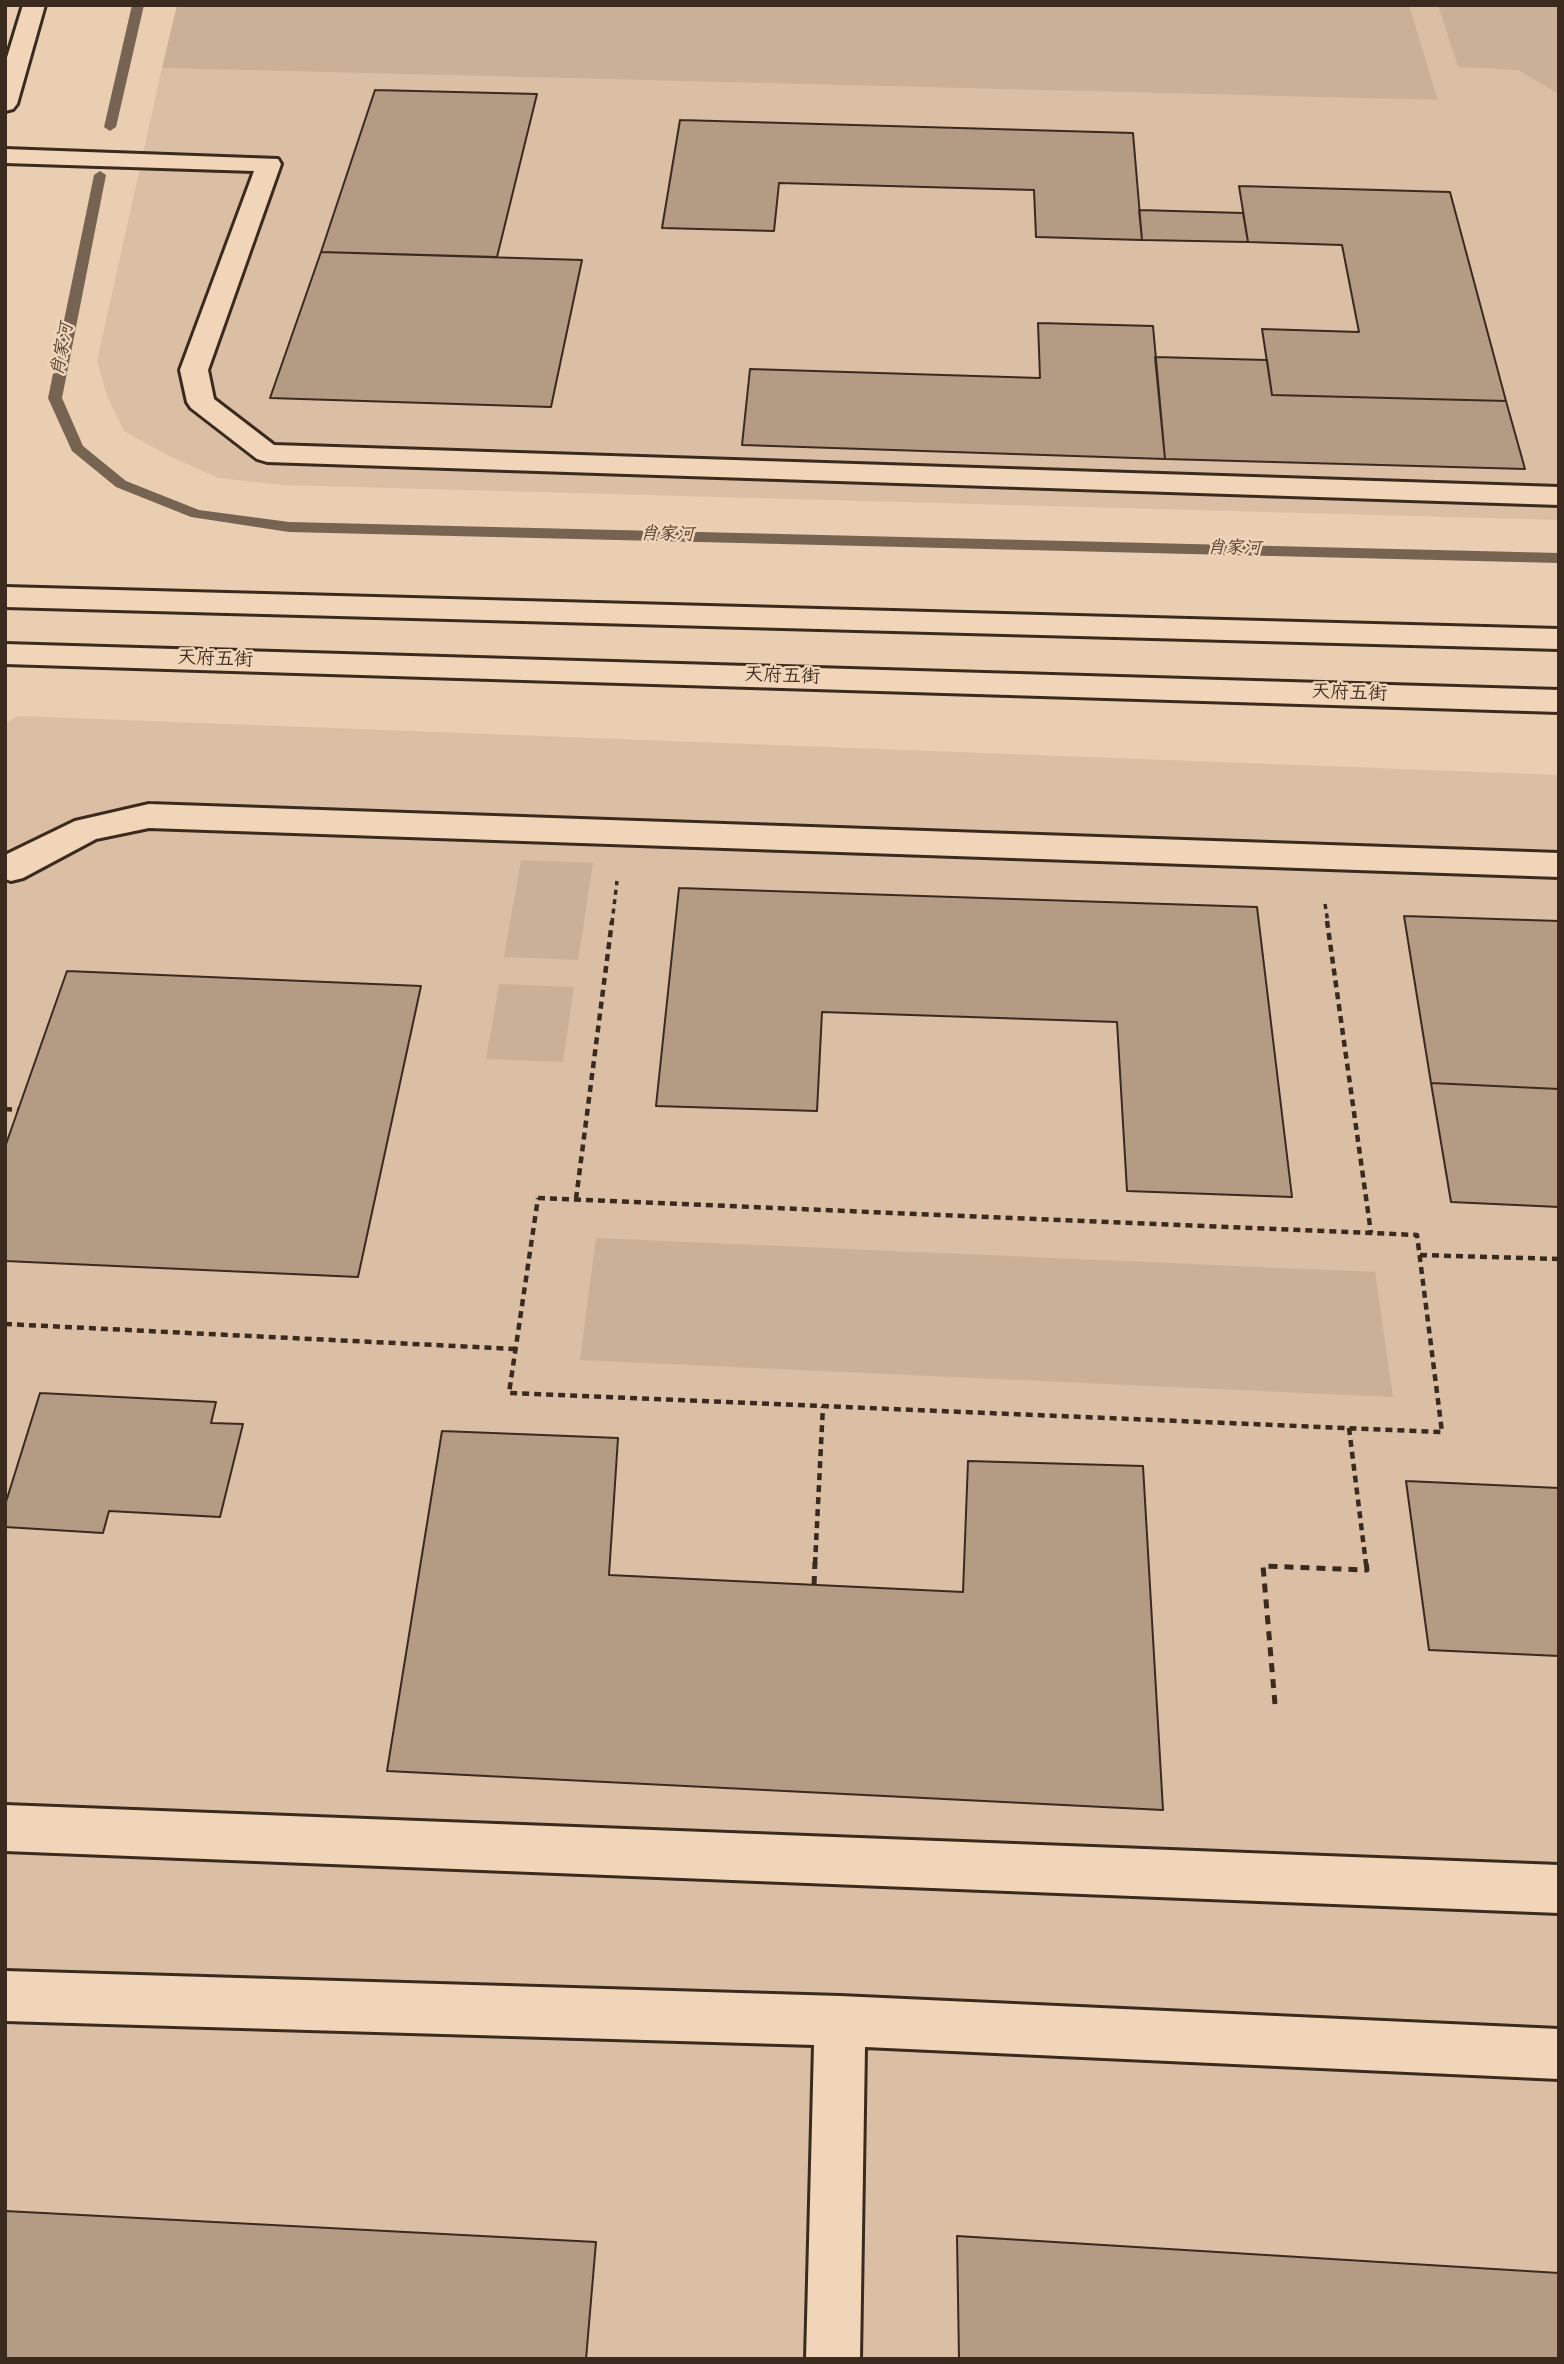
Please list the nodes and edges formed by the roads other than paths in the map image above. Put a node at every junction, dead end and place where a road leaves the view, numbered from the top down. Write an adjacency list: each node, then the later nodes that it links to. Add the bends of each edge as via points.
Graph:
1 (34, 5): 2 (street)
2 (5, 104)
3 (5, 156): 4 (street, via 269,164 194,370 201,402 267,453)
4 (1559, 496)
5 (5, 597): 6 (street)
6 (1559, 639)
7 (5, 654): 8 (street, 天府五街)
8 (1559, 701)
9 (1559, 865): 10 (street, via 149,816 87,830)
10 (7, 870)
11 (5, 1828): 12 (street)
12 (1559, 1889)
13 (5, 1996): 14 (street)
14 (840, 2021): 15 (street); 16 (street)
15 (1559, 2054)
16 (833, 2359)

